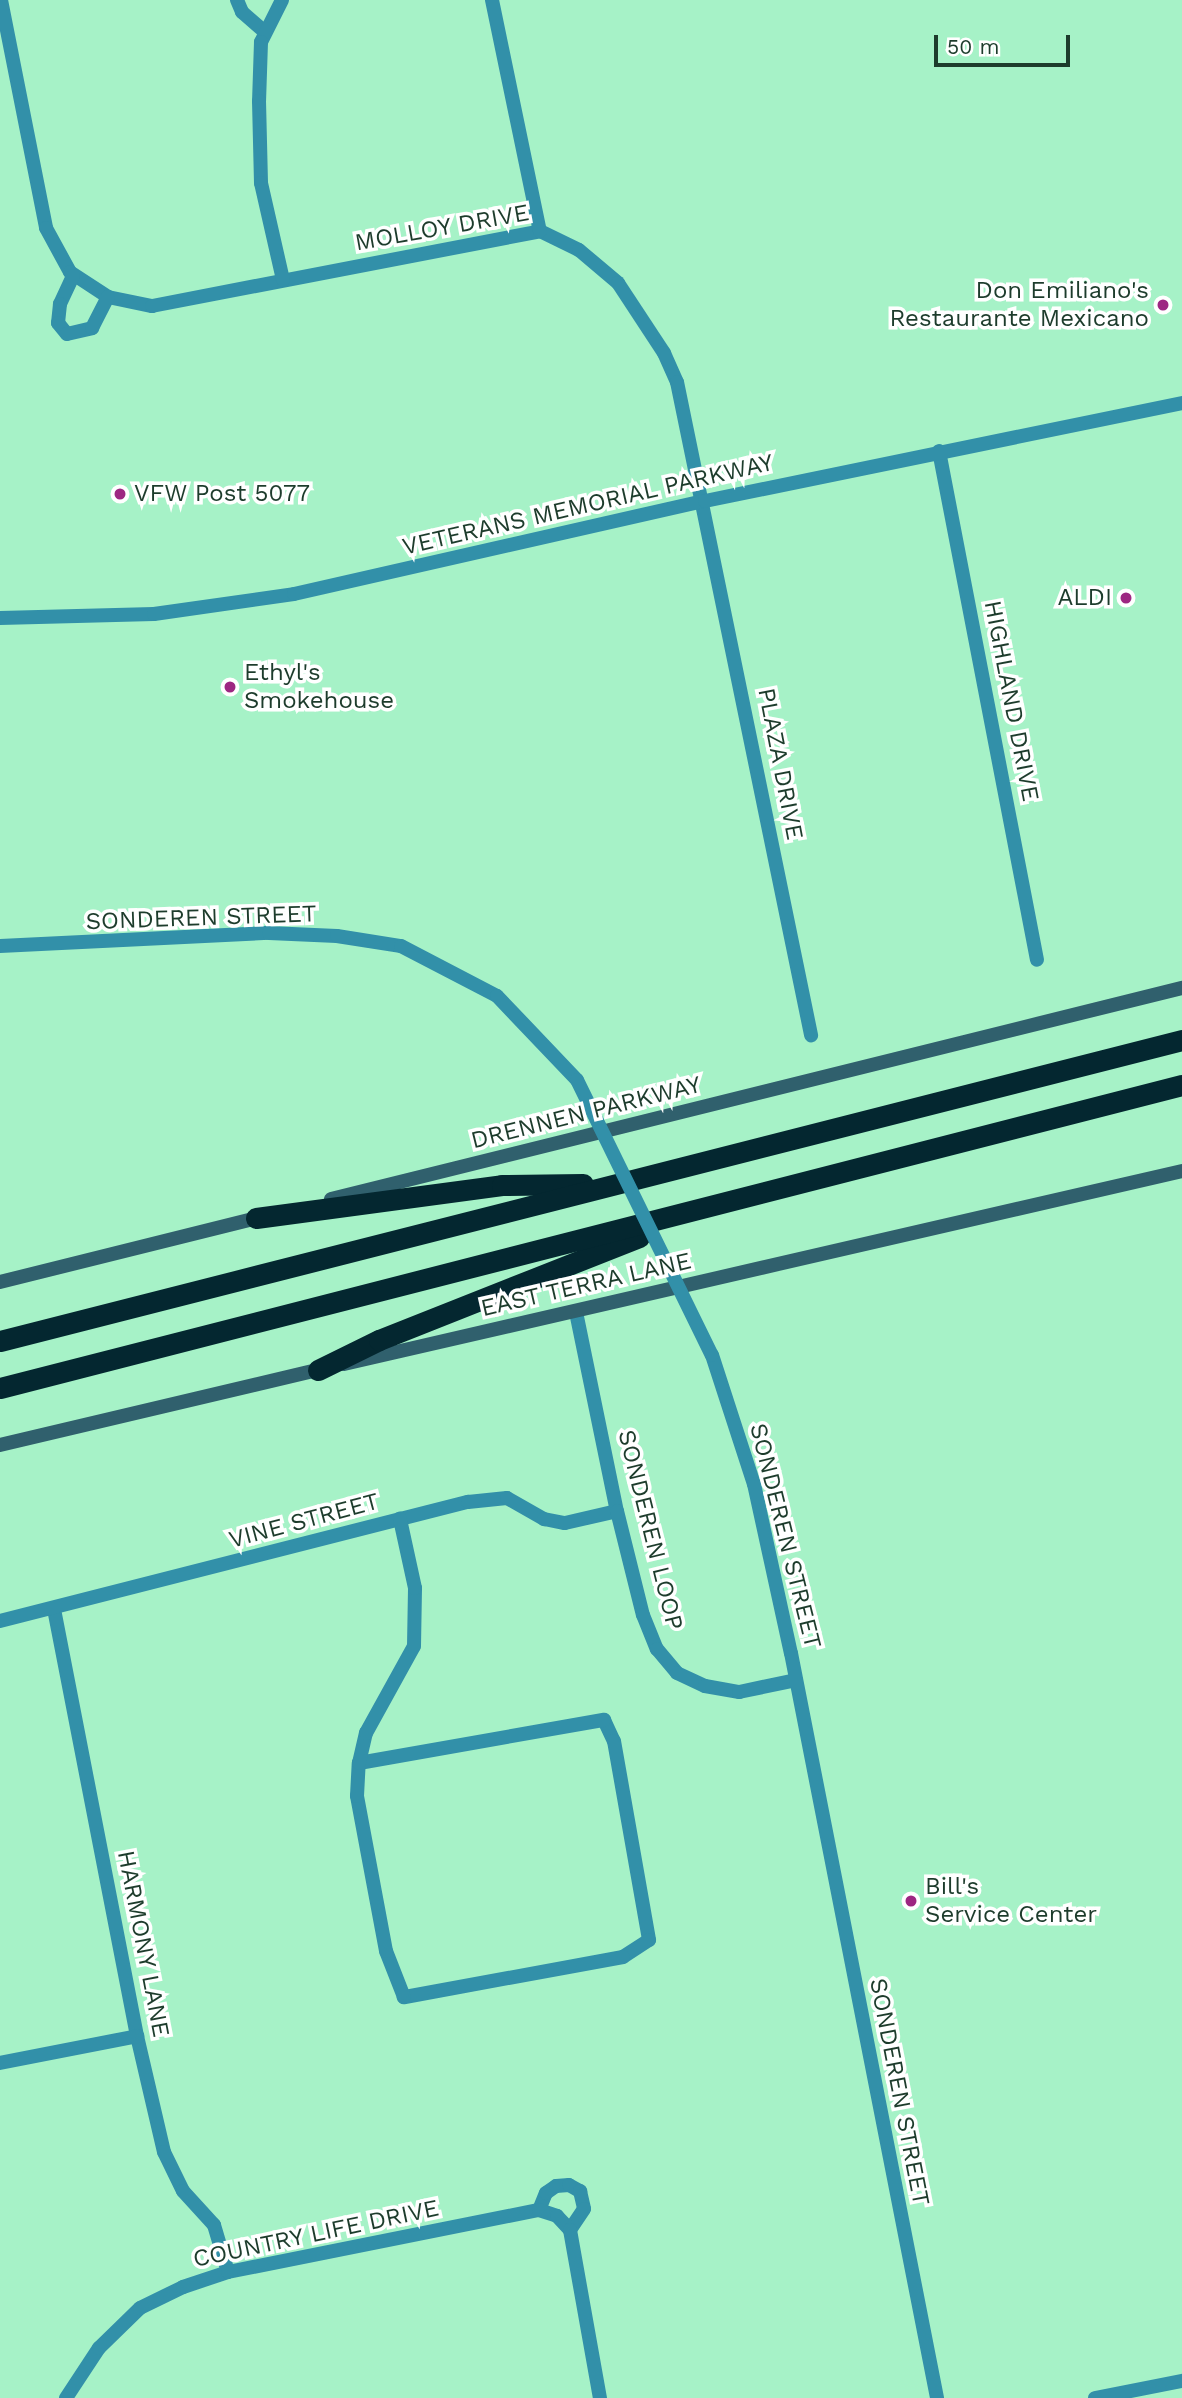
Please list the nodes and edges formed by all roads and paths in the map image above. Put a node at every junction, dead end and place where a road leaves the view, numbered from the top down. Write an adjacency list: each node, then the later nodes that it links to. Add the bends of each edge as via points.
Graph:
1 (1, 0): 7 (street, MOLLOY DRIVE, via 46,228 58,257)
2 (237, 0): 5 (street, via 242,12)
3 (282, 0): 5 (street)
4 (492, 0): 6 (street)
5 (264, 31): 8 (street, via 259,101 261,183)
6 (540, 231): 8 (street, MOLLOY DRIVE); 12 (street, MOLLOY DRIVE, via 600,265 618,283 664,353 677,382)
7 (74, 276): 9 (street, MOLLOY DRIVE); 9 (street, via 60,304 58,323 67,334 92,328)
8 (283, 281): 9 (street, MOLLOY DRIVE, via 152,306)
9 (108, 297)
10 (1182, 403): 11 (street, VETERANS MEMORIAL PARKWAY)
11 (939, 451): 12 (street, VETERANS MEMORIAL PARKWAY); 15 (street, HIGHLAND DRIVE)
12 (705, 501): 13 (street, VETERANS MEMORIAL PARKWAY, via 222,607 154,614); 17 (street, PLAZA DRIVE)
13 (0, 618)
14 (0, 946): 34 (street, SONDEREN STREET, bridge, via 269,933 337,936 401,946 497,996 577,1080 712,1355 754,1484)
15 (1037, 960)
16 (1182, 988): 23 (main road, DRENNEN PARKWAY)
17 (811, 1035)
18 (1182, 1040): 21 (highway)
19 (1182, 1085): 22 (highway)
20 (1182, 1171): 25 (main road, EAST TERRA LANE)
21 (616, 1183): 23 (highway, via 502,1185); 26 (highway)
22 (679, 1217): 27 (highway, via 609,1251 379,1340); 28 (highway)
23 (256, 1218): 24 (main road, DRENNEN PARKWAY)
24 (0, 1282)
25 (576, 1312): 27 (main road, EAST TERRA LANE); 30 (street, SONDEREN LOOP)
26 (0, 1341)
27 (318, 1370): 29 (main road, EAST TERRA LANE)
28 (0, 1388)
29 (0, 1445)
30 (617, 1511): 31 (street, VINE STREET, via 565,1523 544,1519 507,1498 468,1502); 34 (street, SONDEREN LOOP, via 643,1615 657,1648 677,1673 705,1686 739,1692)
31 (400, 1519): 32 (street, VINE STREET); 35 (street, via 415,1588 414,1646 366,1733)
32 (54, 1609): 33 (street, VINE STREET); 36 (street, HARMONY LANE)
33 (0, 1621)
34 (796, 1680): 44 (street, SONDEREN STREET)
35 (359, 1763): 35 (street, via 357,1796 386,1951 404,1997 623,1957 649,1940 614,1741 604,1720)
36 (137, 2036): 37 (street); 40 (street, HARMONY LANE, via 164,2152 183,2191 214,2225)
37 (0, 2063)
38 (538, 2210): 39 (street, via 557,2216); 39 (street, via 555,2186 569,2185 580,2191 584,2209); 40 (street, COUNTRY LIFE DRIVE)
39 (570, 2230): 43 (street)
40 (228, 2272): 42 (street, COUNTRY LIFE DRIVE, via 140,2308 99,2348)
41 (1182, 2381): 45 (street)
42 (66, 2398)
43 (600, 2398)
44 (937, 2398)
45 (1094, 2398)

